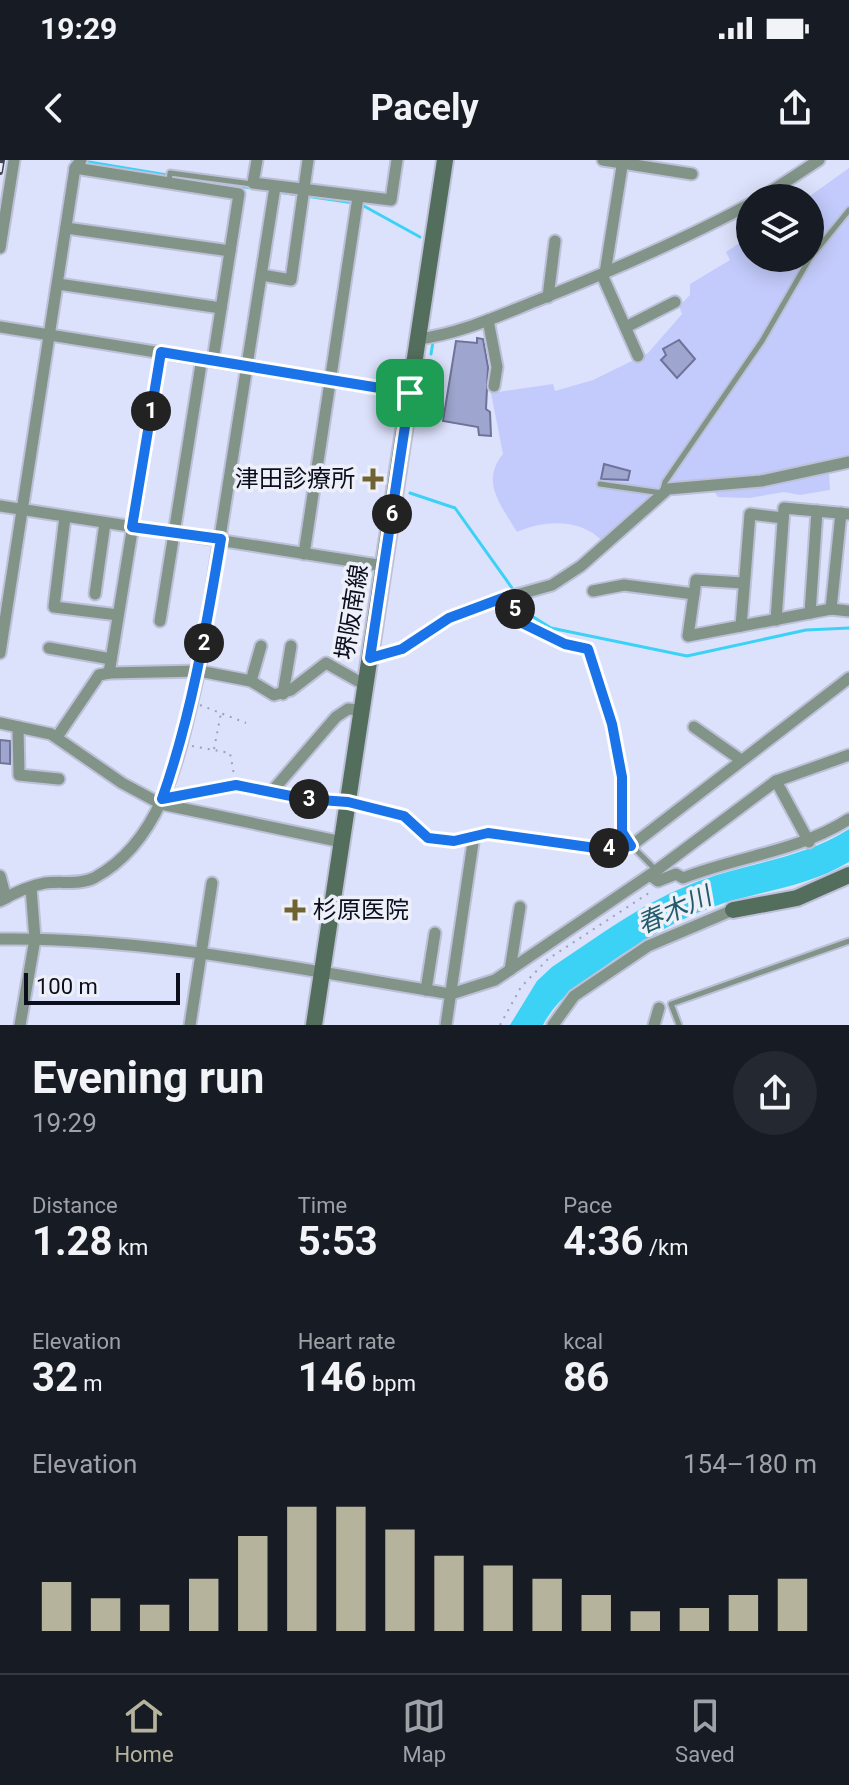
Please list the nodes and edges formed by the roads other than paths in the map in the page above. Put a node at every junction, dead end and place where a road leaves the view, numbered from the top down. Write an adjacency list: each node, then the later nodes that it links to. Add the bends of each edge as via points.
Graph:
1 (14, 160): 22 (street)
2 (257, 160): 12 (street)
3 (308, 160): 15 (street)
4 (397, 160): 16 (street, via 391,200)
5 (445, 160): 35 (main road, 堺阪南線)
6 (603, 160): 8 (street)
7 (819, 160): 13 (street)
8 (623, 161): 10 (street); 25 (street)
9 (78, 164): 11 (street); 19 (street)
10 (692, 174)
11 (169, 183): 12 (lane, via 170,173); 23 (street, via 239,194)
12 (253, 183): 14 (street)
13 (782, 184)
14 (275, 187): 15 (street); 26 (street)
15 (302, 192): 16 (street); 26 (street, via 291,280)
16 (358, 197): 40 (street)
17 (849, 210): 20 (lane)
18 (736, 211): 25 (street)
19 (66, 228): 23 (street); 27 (street)
20 (824, 241)
21 (551, 247): 28 (street)
22 (0, 248)
23 (230, 251): 30 (street)
24 (802, 272): 45 (lane)
25 (604, 274): 28 (street); 33 (street)
26 (262, 275): 39 (street)
27 (58, 284): 30 (street); 34 (street)
28 (548, 297): 31 (street)
29 (675, 302): 33 (street)
30 (221, 308): 38 (street)
31 (488, 320): 35 (street); 41 (street, via 497,367)
32 (0, 327): 34 (street)
33 (626, 327): 37 (street)
34 (49, 335): 36 (street); 47 (street)
35 (418, 339): 42 (main road, 堺阪南線)
36 (161, 352): 38 (street); 53 (street)
37 (638, 356)
38 (208, 359): 39 (street); 54 (street)
39 (248, 365): 40 (street); 55 (street)
40 (333, 379): 42 (street); 56 (street)
41 (494, 386)
42 (410, 393): 57 (main road, 堺阪南線)
43 (849, 462): 45 (street, via 761,481 675,487)
44 (600, 484): 45 (lane)
45 (662, 493): 62 (street, via 581,566 552,585)
46 (0, 506): 47 (street)
47 (24, 510): 50 (street); 73 (street)
48 (817, 511): 49 (street); 51 (street, via 784,508); 65 (street)
49 (845, 513): 63 (street)
50 (65, 517): 52 (street); 66 (street, via 54,607)
51 (783, 518): 58 (street, via 750,514); 67 (street)
52 (105, 523): 53 (street); 60 (street)
53 (132, 527): 54 (street); 66 (street)
54 (176, 533): 55 (street); 68 (street)
55 (221, 539): 56 (street); 76 (street)
56 (304, 554): 57 (street)
57 (384, 566): 74 (main road, 堺阪南線)
58 (743, 583): 61 (street, via 696,580); 69 (street)
59 (593, 591): 61 (street, via 624,585)
60 (95, 594)
61 (694, 594): 69 (street, via 688,636)
62 (508, 596): 74 (street, via 449,618 402,649); 98 (street, via 522,623 588,649 612,724 622,777 622,832)
63 (831, 609): 64 (street); 65 (street)
64 (849, 611)
65 (810, 613): 67 (street)
66 (118, 615): 75 (street)
67 (776, 620): 69 (street)
68 (160, 621)
69 (741, 626)
70 (291, 646): 81 (street)
71 (49, 648): 75 (street)
72 (257, 650): 79 (street)
73 (0, 653)
74 (370, 658): 80 (main road, 堺阪南線)
75 (111, 659): 77 (street)
76 (199, 671): 77 (street); 79 (street); 92 (street)
77 (109, 673): 86 (street, via 99,675)
78 (849, 678): 88 (street)
79 (251, 681): 81 (street, via 266,693)
80 (365, 685): 81 (street, via 326,663); 82 (main road, 堺阪南線)
81 (283, 694)
82 (361, 710): 91 (street, via 348,709 336,717); 93 (main road, 堺阪南線)
83 (0, 723): 84 (street)
84 (18, 727): 86 (street); 89 (street, via 19,775)
85 (694, 727): 88 (street)
86 (57, 737): 92 (street, via 122,783)
87 (849, 755): 90 (street)
88 (741, 760): 98 (street)
89 (59, 779)
90 (776, 781): 97 (street); 99 (street)
91 (274, 789): 92 (street, via 236,785); 93 (street, via 306,799)
92 (161, 802): 96 (street); 103 (street, via 131,848 91,879)
93 (348, 802): 95 (street, via 404,816 428,838 454,841); 96 (main road, 堺阪南線)
94 (849, 819): 97 (street)
95 (474, 836): 98 (street, via 488,833 603,849); 115 (street)
96 (342, 842): 113 (main road, 堺阪南線)
97 (809, 842): 99 (street, via 683,878 676,874 658,881)
98 (631, 846): 99 (lane)
99 (654, 872): 112 (street)
100 (849, 875): 106 (main road, via 797,898)
101 (0, 876): 104 (street)
102 (212, 883): 111 (street)
103 (31, 888): 104 (street); 109 (street)
104 (3, 899)
105 (520, 907): 112 (street)
106 (733, 910): 121 (street, via 648,946 574,996)
107 (435, 933): 114 (street)
108 (0, 939): 109 (street)
109 (35, 939): 111 (street); 117 (street)
110 (849, 941): 123 (lane, via 671,1004)
111 (201, 955): 113 (street); 118 (street)
112 (510, 970): 115 (street)
113 (322, 973): 114 (street); 119 (main road, 堺阪南線)
114 (426, 990): 115 (street)
115 (451, 994): 120 (street)
116 (659, 1008): 122 (street)
117 (20, 1025)
118 (190, 1025)
119 (314, 1025)
120 (446, 1025)
121 (553, 1025)
122 (654, 1025)
123 (679, 1025)

